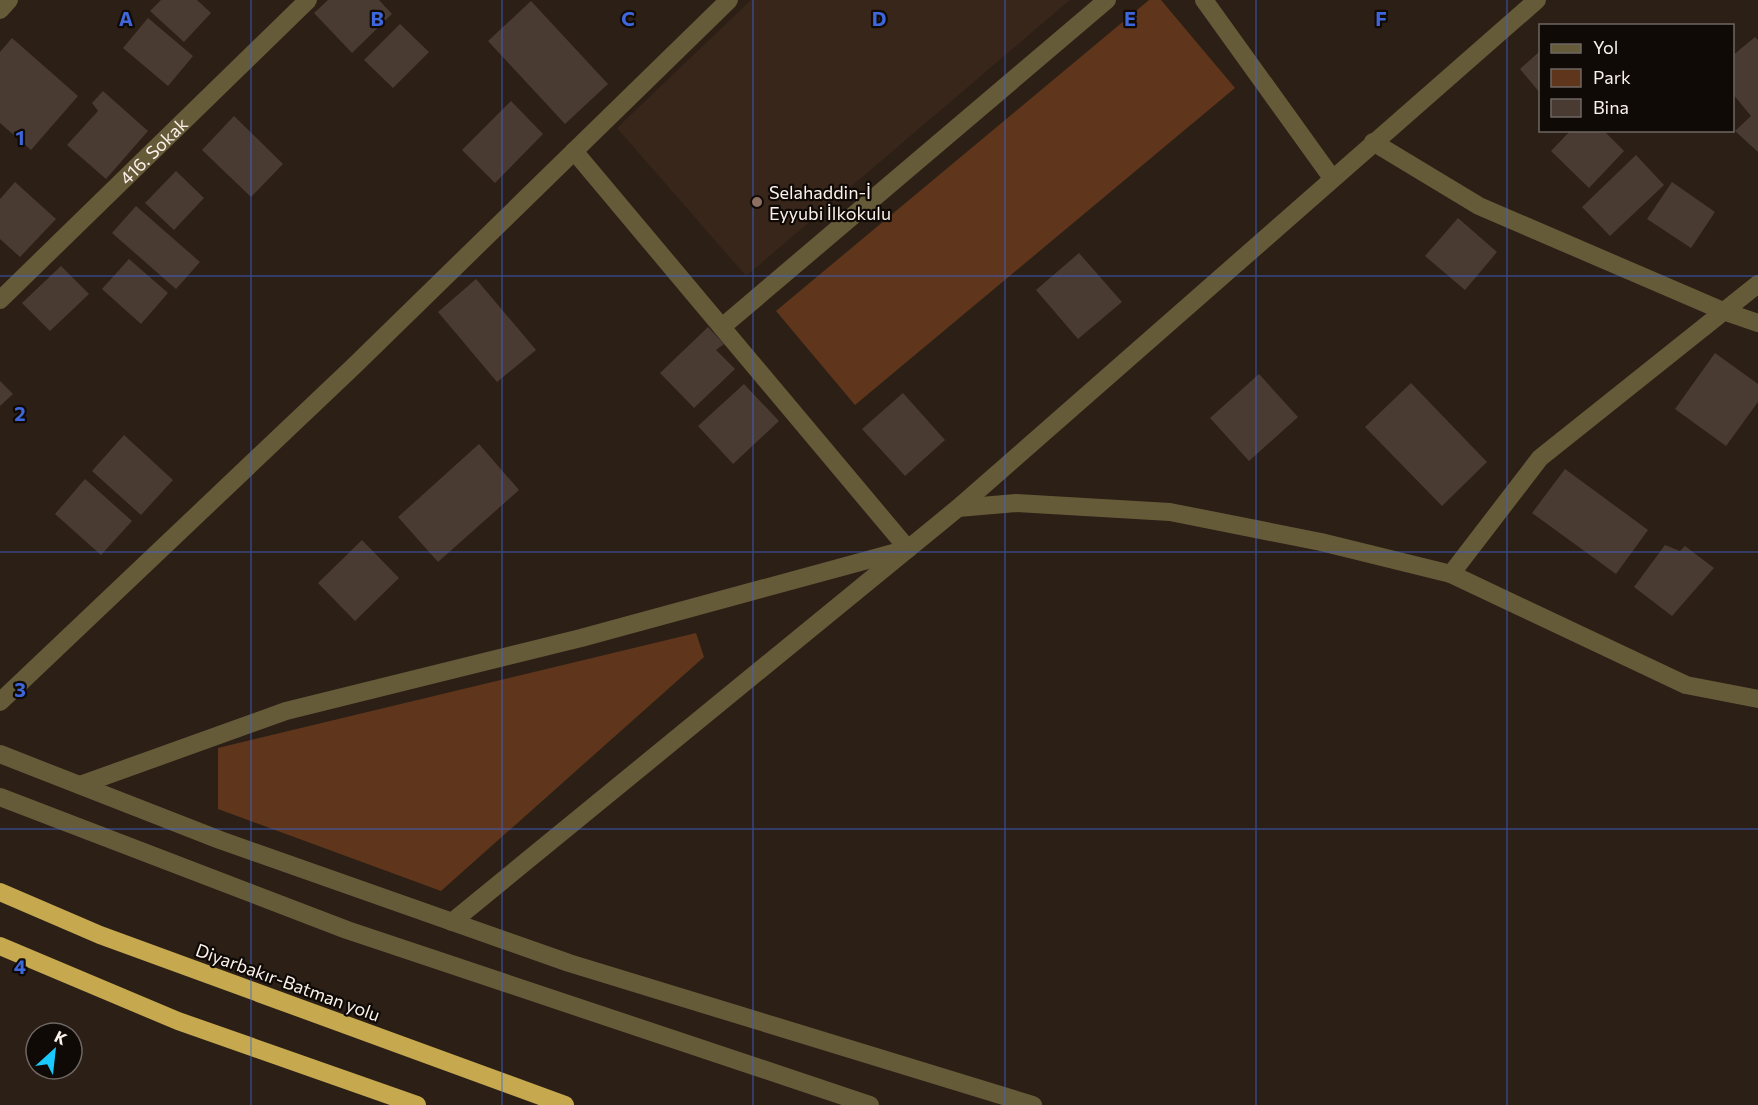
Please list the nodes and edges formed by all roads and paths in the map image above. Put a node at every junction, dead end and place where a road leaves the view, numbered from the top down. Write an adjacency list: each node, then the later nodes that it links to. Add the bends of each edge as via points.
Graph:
1 (9, 0): 7 (street)
2 (308, 0): 12 (street, 416. Sokak)
3 (729, 0): 9 (street)
4 (1107, 0): 15 (street)
5 (1204, 0): 10 (street)
6 (1537, 0): 8 (street)
7 (0, 10)
8 (1373, 142): 10 (street); 13 (street, via 1479,206)
9 (574, 152): 15 (street); 20 (street)
10 (1332, 178): 16 (street)
11 (1758, 284): 13 (street)
12 (0, 300)
13 (1723, 311): 14 (street); 18 (street, via 1540,458)
14 (1758, 323)
15 (722, 327): 17 (street)
16 (958, 508): 17 (street); 18 (street, via 1016,503 1170,512 1321,542)
17 (908, 549): 22 (street, via 581,638 286,711); 25 (street)
18 (1451, 574): 19 (street, via 1686,685)
19 (1758, 699)
20 (0, 702)
21 (0, 754): 22 (street)
22 (80, 785): 25 (street, via 220,840)
23 (0, 796): 29 (street, via 347,930)
24 (0, 891): 28 (highway, Diyarbakır-Batman yolu, via 100,935)
25 (452, 922): 30 (street, via 569,963)
26 (0, 946): 27 (highway, via 178,1021)
27 (417, 1105)
28 (565, 1105)
29 (870, 1105)
30 (1033, 1105)

